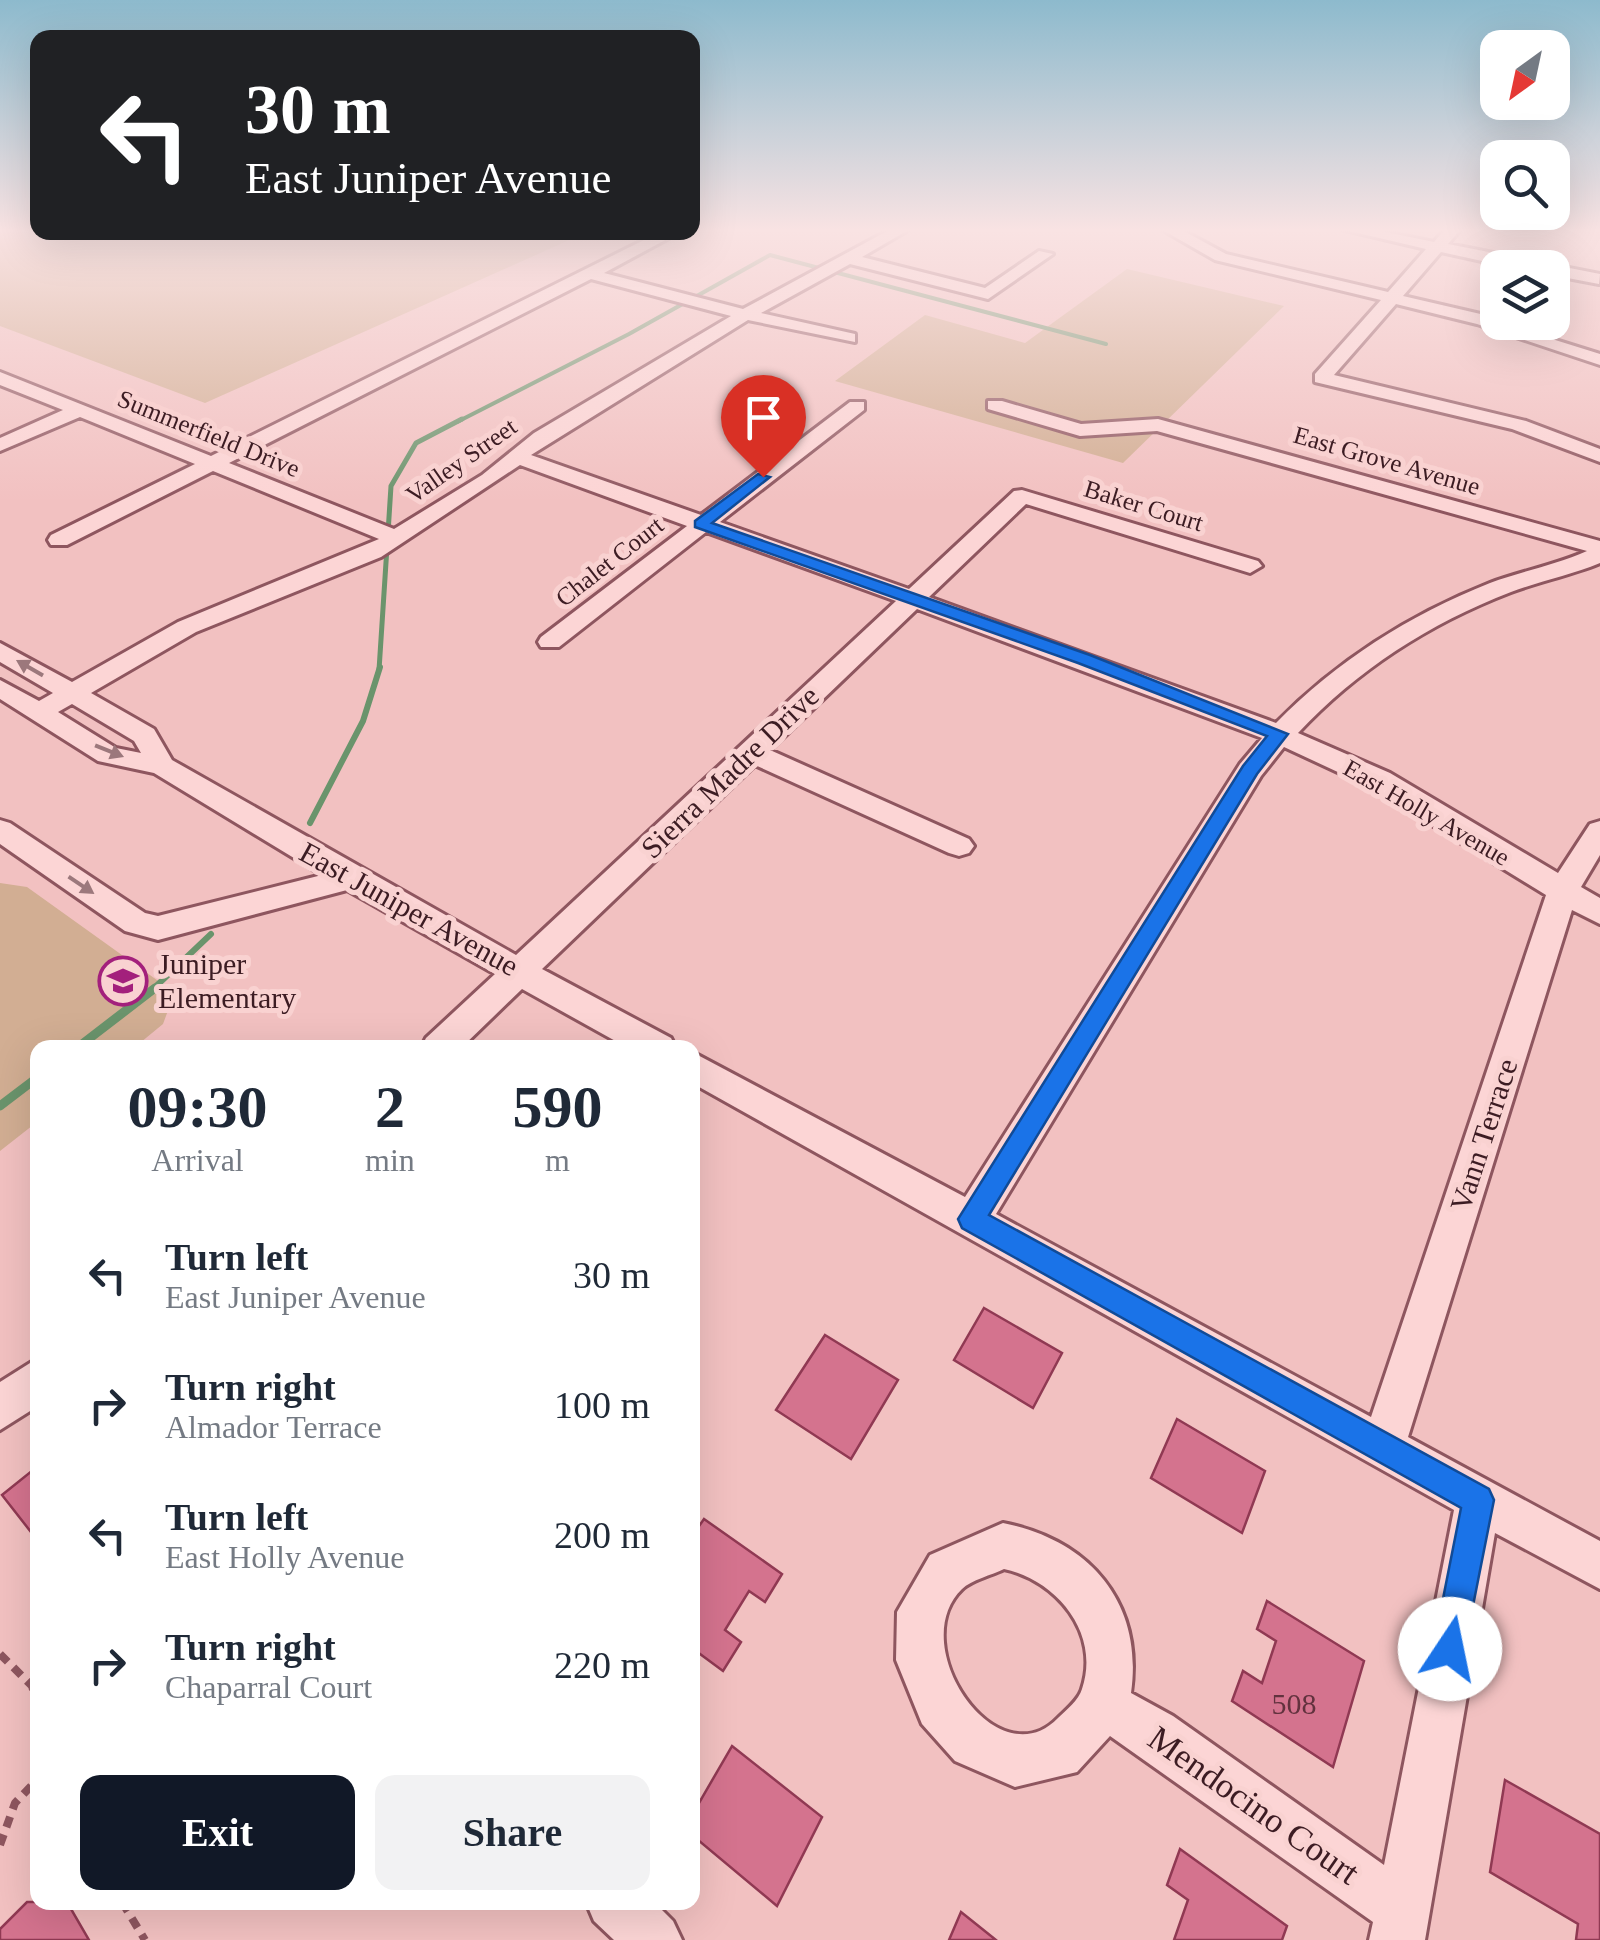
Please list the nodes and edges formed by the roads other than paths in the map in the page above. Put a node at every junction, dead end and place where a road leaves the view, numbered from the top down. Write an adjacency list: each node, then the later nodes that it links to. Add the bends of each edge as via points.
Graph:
1 (494, 320): 15 (street)
2 (738, 320): 13 (street, Valley Street)
3 (770, 320): 6 (street)
4 (1373, 320): 14 (street, via 1322,378 1519,426)
5 (1481, 320): 7 (street)
6 (848, 338)
7 (1600, 360)
8 (0, 378): 11 (street, Summerfield Drive)
9 (994, 405): 20 (street, East Grove Avenue, via 1080,430 1158,424)
10 (856, 406): 17 (street, Chalet Court)
11 (78, 410): 12 (street); 15 (street, Summerfield Drive)
12 (0, 445)
13 (515, 456): 17 (street, East Holly Avenue); 18 (street, Valley Street)
14 (1600, 456)
15 (210, 463): 18 (street, Summerfield Drive); 19 (street)
16 (1022, 496): 21 (street, Baker Court); 22 (street, Sierra Madre Drive)
17 (700, 524): 22 (street, East Holly Avenue); 23 (street, Chalet Court)
18 (397, 538): 26 (street, Valley Street, via 187,627)
19 (59, 540)
20 (1600, 551): 28 (street, via 1502,587 1400,636 1328,685)
21 (1250, 566)
22 (914, 598): 28 (street, East Holly Avenue); 29 (street, Sierra Madre Drive)
23 (550, 642)
24 (0, 650): 26 (street, East Juniper Avenue, one-way to 24)
25 (0, 688): 27 (street, East Juniper Avenue)
26 (72, 693): 27 (street, Valley Street); 30 (street, East Juniper Avenue, via 144,735)
27 (38, 712): 30 (street, East Juniper Avenue, one-way to 30, via 108,755)
28 (1279, 734): 35 (street, East Holly Avenue, via 1394,788); 41 (street, via 1250,770)
29 (750, 752): 33 (street); 37 (street, Sierra Madre Drive)
30 (162, 766): 34 (street, East Juniper Avenue)
31 (0, 830): 34 (street, one-way to 34, via 136,922 158,928)
32 (1600, 830): 35 (street, Vann Terrace)
33 (959, 846)
34 (351, 878): 37 (street, East Juniper Avenue)
35 (1562, 892): 36 (street, East Holly Avenue); 44 (street, Vann Terrace)
36 (1600, 913)
37 (521, 972): 38 (street, Sierra Madre Drive); 39 (street, East Juniper Avenue)
38 (447, 1040)
39 (644, 1040)
40 (700, 1070): 41 (street)
41 (972, 1219): 44 (street)
42 (30, 1385): 43 (street)
43 (0, 1409)
44 (1383, 1447): 45 (street)
45 (1478, 1500): 46 (street); 49 (street)
46 (1600, 1566)
47 (1103, 1704): 47 (street, via 1109,1668 1104,1630 1088,1596 1064,1569 1034,1552 1003,1546 972,1552 947,1569 928,1596 919,1630 921,1667 935,1704 959,1734 990,1754 1025,1761 1058,1755 1085,1734); 49 (street, Mendocino Court, via 1156,1734)
48 (622, 1910): 50 (street)
49 (1400, 1925)
50 (654, 1940)

